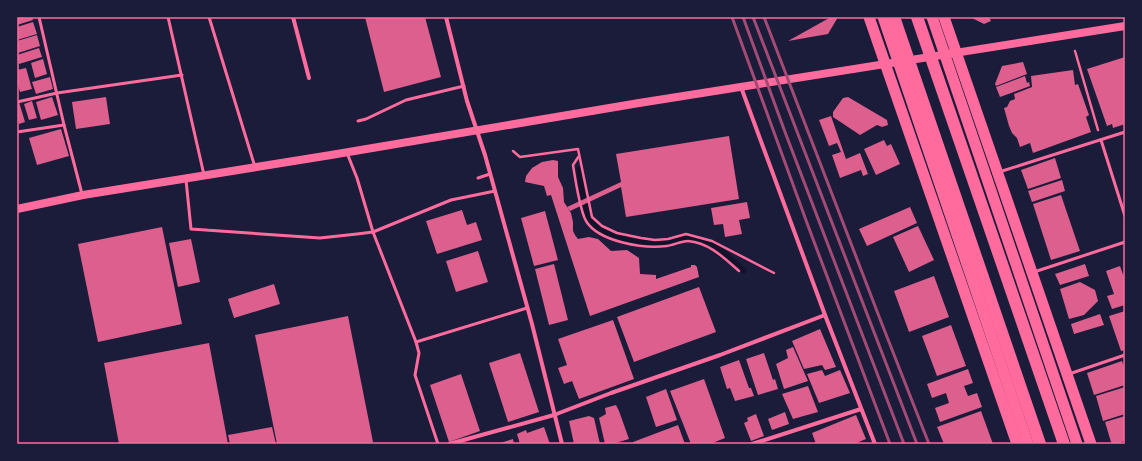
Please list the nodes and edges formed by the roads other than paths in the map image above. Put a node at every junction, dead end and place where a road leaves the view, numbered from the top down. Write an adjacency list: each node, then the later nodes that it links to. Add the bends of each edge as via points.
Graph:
1 (39, 17): 19 (lane)
2 (168, 17): 15 (lane)
3 (209, 17): 28 (lane)
4 (293, 17): 16 (street)
5 (446, 17): 17 (street)
6 (869, 17): 14 (highway)
7 (883, 17): 54 (highway)
8 (894, 17): 55 (highway)
9 (917, 17): 56 (highway)
10 (932, 17): 57 (highway)
11 (944, 17): 13 (highway)
12 (1125, 26): 13 (main road)
13 (956, 52): 14 (main road); 29 (highway)
14 (886, 63): 18 (main road); 53 (highway)
15 (182, 75): 19 (lane); 31 (lane)
16 (310, 78)
17 (464, 86): 21 (lane, via 406,100); 23 (street)
18 (740, 86): 23 (main road); 42 (street)
19 (57, 93): 20 (lane); 22 (lane)
20 (17, 102)
21 (358, 121)
22 (64, 125): 24 (lane); 35 (lane)
23 (477, 131): 27 (main road); 30 (street)
24 (17, 132)
25 (1125, 132): 26 (lane)
26 (1101, 140): 29 (lane); 37 (lane)
27 (348, 153): 28 (main road); 38 (lane)
28 (255, 167): 31 (main road)
29 (998, 172): 40 (highway)
30 (490, 174): 33 (lane); 34 (street)
31 (204, 175): 32 (main road)
32 (185, 178): 35 (main road); 38 (lane, via 191,229 320,238)
33 (478, 178)
34 (495, 191): 38 (lane, via 451,200); 41 (street)
35 (83, 195): 36 (main road)
36 (17, 209)
37 (1125, 216)
38 (373, 232): 43 (lane)
39 (1125, 242): 40 (lane)
40 (1033, 273): 45 (highway)
41 (527, 308): 43 (lane); 47 (street)
42 (825, 315): 46 (street); 47 (street)
43 (416, 342): 48 (lane, via 418,353 415,374)
44 (1125, 356): 45 (lane)
45 (1067, 374): 58 (highway)
46 (861, 409): 51 (street); 52 (street)
47 (554, 415): 49 (street); 50 (street)
48 (438, 444)
49 (449, 444)
50 (562, 444)
51 (752, 444)
52 (875, 444)
53 (1017, 444)
54 (1028, 444)
55 (1040, 444)
56 (1064, 444)
57 (1077, 444)
58 (1091, 444)

